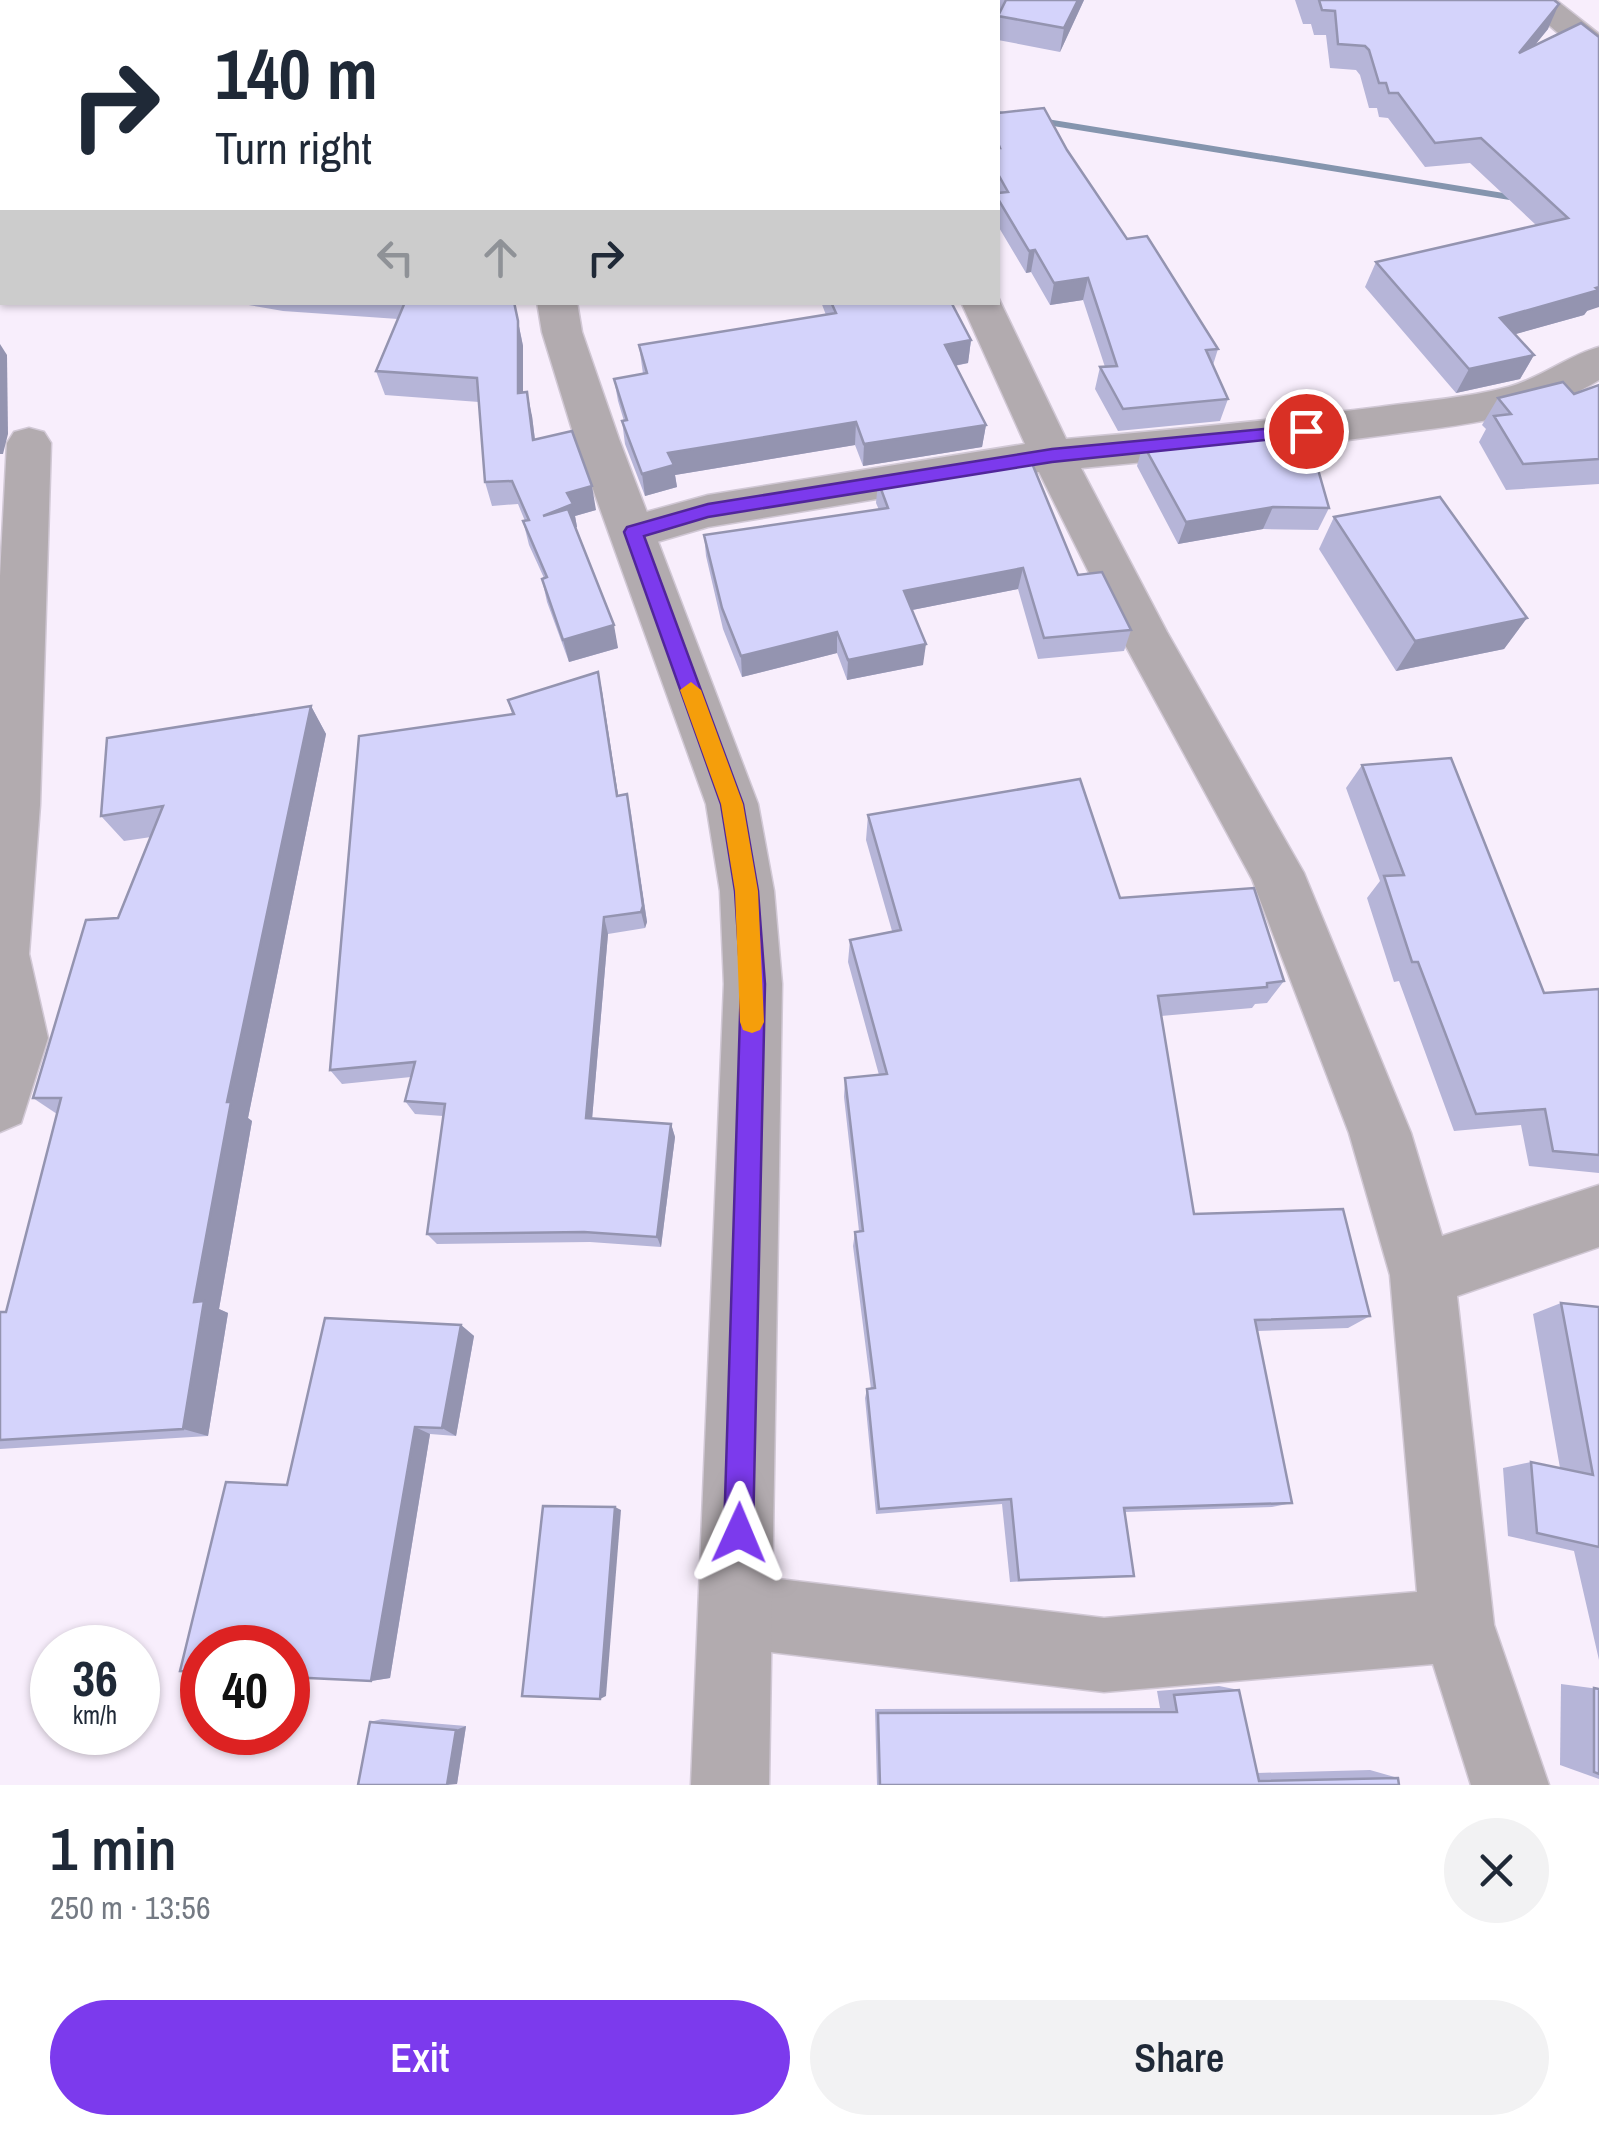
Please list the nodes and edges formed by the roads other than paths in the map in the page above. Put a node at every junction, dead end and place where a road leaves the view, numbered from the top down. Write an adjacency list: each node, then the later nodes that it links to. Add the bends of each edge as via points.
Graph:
1 (1560, 0): 2 (street)
2 (1539, 1): 3 (street)
3 (1599, 51)
4 (558, 305): 9 (street, via 596,438)
5 (982, 305): 8 (street)
6 (1599, 360): 8 (street, via 1515,400 1462,410)
7 (28, 443): 10 (street, via 14,805 1,954 19,1038)
8 (1052, 456): 9 (street, via 708,510); 12 (street, via 1277,873 1380,1133)
9 (633, 532): 13 (street, via 732,804 746,891 753,984)
10 (0, 1103)
11 (1599, 1216): 12 (street)
12 (1422, 1275): 14 (street)
13 (737, 1611): 14 (street, via 1104,1655); 15 (street)
14 (1457, 1626): 16 (street)
15 (730, 1785)
16 (1510, 1785)

